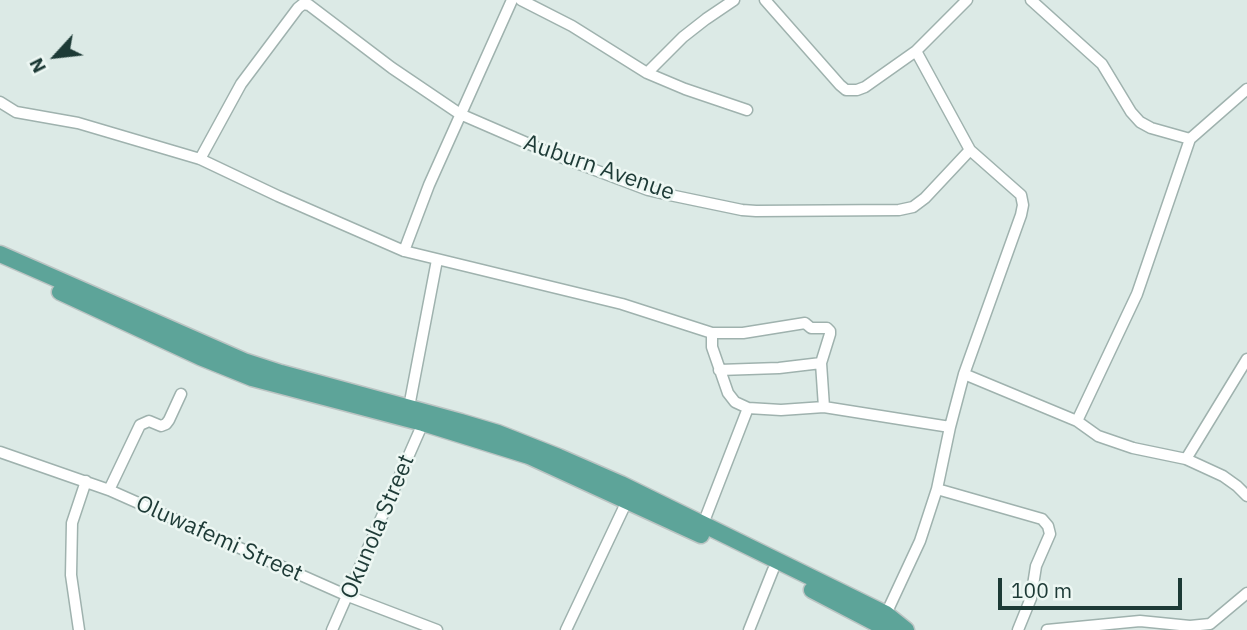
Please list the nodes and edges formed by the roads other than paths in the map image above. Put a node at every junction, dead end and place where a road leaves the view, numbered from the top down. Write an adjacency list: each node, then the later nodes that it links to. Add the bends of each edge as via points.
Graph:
1 (512, 0): 12 (street)
2 (521, 0): 8 (street)
3 (734, 0): 8 (street, via 683,37)
4 (765, 0): 7 (street, via 846,90 865,87)
5 (967, 0): 7 (street)
6 (1031, 0): 13 (street, via 1102,64 1140,122)
7 (916, 51): 14 (street)
8 (648, 73): 11 (street)
9 (1247, 89): 13 (street)
10 (0, 102): 15 (street, via 16,112 78,123)
11 (747, 110)
12 (460, 114): 14 (street, Auburn Avenue, via 648,190 763,212 899,211 913,207); 15 (street, Auburn Avenue, via 303,4 241,84); 16 (street)
13 (1190, 139): 29 (street, via 1136,294)
14 (970, 150): 24 (street, via 1021,195 1023,205)
15 (200, 159): 16 (street)
16 (404, 251): 18 (street)
17 (0, 254): 26 (main road, via 244,361)
18 (437, 260): 20 (street, via 622,304); 26 (street)
19 (0, 265): 30 (main road, via 252,378)
20 (712, 333): 22 (street, via 805,323 811,328 827,328 830,334); 23 (street)
21 (1247, 359): 33 (street)
22 (821, 363): 23 (street); 27 (street)
23 (719, 370): 28 (street, via 728,393)
24 (964, 374): 29 (street); 31 (street)
25 (181, 394): 36 (street, via 166,424 149,421 140,425)
26 (408, 407): 39 (main road, via 498,433 559,457)
27 (824, 407): 28 (street); 31 (street)
28 (748, 408): 39 (street)
29 (1077, 421): 33 (street, via 1098,436)
30 (423, 423): 38 (main road, via 529,456); 42 (street, Okunola Street)
31 (950, 427): 35 (street)
32 (0, 452): 34 (street, Oluwafemi Street)
33 (1186, 459): 37 (street, via 1223,475)
34 (86, 481): 36 (street, Oluwafemi Street); 46 (street, via 72,523 71,575)
35 (937, 489): 43 (street); 52 (street, via 1042,519 1048,526 1050,534)
36 (109, 491): 42 (street, Oluwafemi Street)
37 (1247, 496)
38 (627, 501): 40 (main road); 49 (street)
39 (703, 524): 43 (main road)
40 (773, 570): 43 (main road); 50 (street)
41 (1247, 593): 45 (street)
42 (348, 596): 47 (street, Okunola Street); 48 (street, Oluwafemi Street)
43 (888, 622): 51 (main road)
44 (1140, 626): 45 (street); 53 (street)
45 (1213, 627)
46 (79, 630)
47 (332, 630)
48 (437, 630)
49 (566, 630)
50 (749, 630)
51 (906, 630)
52 (1018, 630)
53 (1048, 630)

